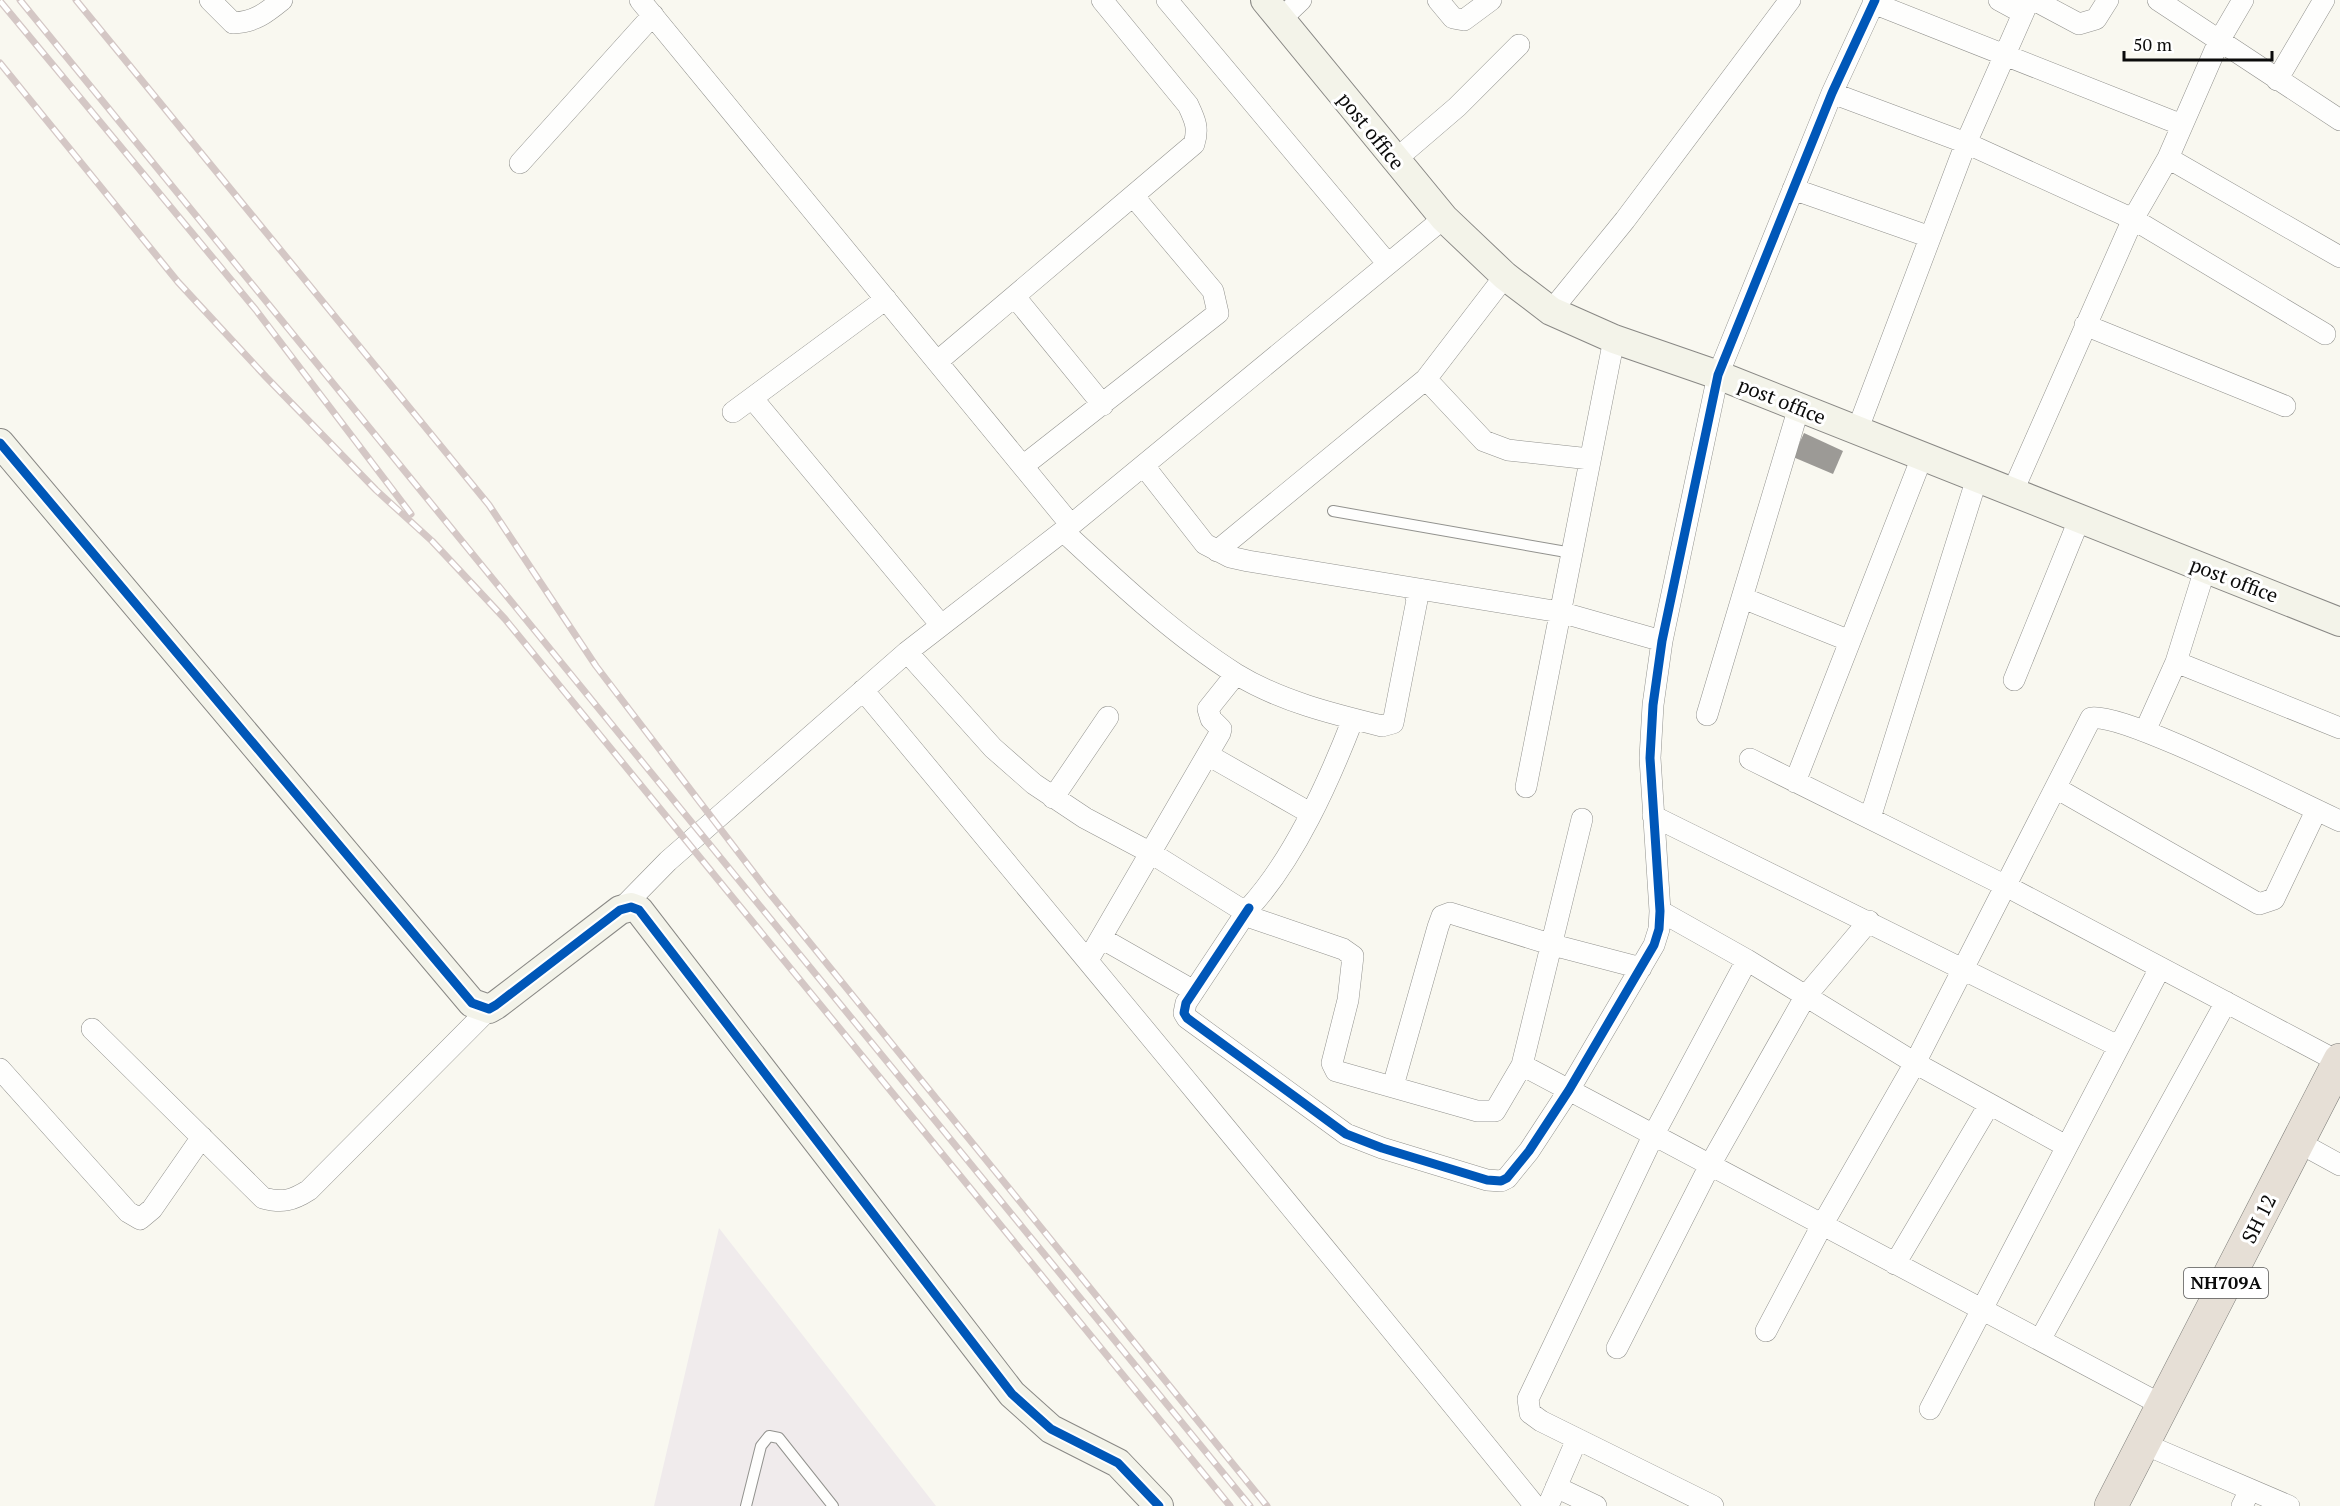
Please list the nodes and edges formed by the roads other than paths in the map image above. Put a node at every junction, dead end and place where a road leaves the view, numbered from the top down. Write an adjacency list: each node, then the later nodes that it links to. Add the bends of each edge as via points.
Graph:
1 (210, 0): 2 (street, via 233,23 262,16)
2 (282, 0)
3 (1102, 0): 29 (street, via 1188,105 1196,121 1194,144)
4 (1167, 0): 34 (street)
5 (1438, 0): 6 (street, via 1453,18 1464,21)
6 (1491, 0)
7 (1790, 0): 38 (street, via 1647,193)
8 (2000, 0): 14 (street)
9 (2108, 0): 14 (street, via 2096,18 2079,24)
10 (2158, 0): 17 (street)
11 (2243, 0): 17 (street)
12 (2324, 0): 20 (street)
13 (1874, 1): 19 (street); 21 (street)
14 (2029, 4): 19 (street)
15 (1282, 6): 26 (street, post office)
16 (647, 8): 27 (street); 37 (street)
17 (2219, 41): 20 (street); 23 (street)
18 (1519, 45): 26 (street, via 1457,107)
19 (2005, 55): 23 (street); 24 (street)
20 (2277, 80): 22 (street)
21 (1832, 93): 24 (street); 28 (street)
22 (2340, 120)
23 (2182, 125): 25 (street)
24 (1966, 143): 31 (street); 32 (street)
25 (2168, 158): 31 (street); 33 (street)
26 (1394, 160): 30 (street, post office)
27 (520, 163)
28 (1793, 189): 32 (street); 43 (street)
29 (1134, 197): 36 (street); 46 (street, via 1213,291 1218,313)
30 (1444, 218): 34 (street); 35 (street, post office)
31 (2133, 219): 39 (street); 40 (street)
32 (1930, 237): 50 (street)
33 (2340, 257)
34 (1388, 264): 55 (street)
35 (1505, 276): 38 (street, post office); 44 (street)
36 (1015, 297): 42 (street); 46 (street)
37 (886, 299): 42 (street); 45 (street)
38 (1551, 311): 41 (street, post office)
39 (2085, 325): 47 (street); 57 (street)
40 (2325, 334)
41 (1614, 339): 43 (street, post office); 53 (street)
42 (938, 362): 54 (street)
43 (1718, 375): 48 (street, post office); 69 (street)
44 (1426, 379): 53 (street, via 1490,444 1508,450); 61 (street)
45 (752, 398): 49 (street); 68 (street)
46 (1103, 405): 54 (street)
47 (2285, 406)
48 (1799, 407): 50 (street, post office); 65 (street)
49 (733, 412)
50 (1857, 431): 52 (street, post office)
51 (0, 443): 109 (street, via 472,1003)
52 (1922, 457): 56 (street, post office); 70 (street)
53 (1590, 459): 62 (street)
54 (1023, 466): 60 (street)
55 (1144, 466): 60 (street); 61 (street, via 1205,544)
56 (1977, 478): 57 (street, post office); 90 (street)
57 (2012, 493): 59 (street, post office)
58 (1333, 511): 62 (lane)
59 (2079, 520): 63 (street, post office); 74 (street)
60 (1067, 528): 68 (street); 73 (street, via 1135,597)
61 (1217, 552): 64 (street, via 1248,561)
62 (1572, 554): 66 (street)
63 (2205, 569): 67 (street, post office); 72 (street)
64 (1413, 588): 66 (street); 78 (street, via 1417,600 1393,723 1382,726)
65 (1743, 598): 70 (street); 76 (street)
66 (1560, 612): 69 (street); 84 (street)
67 (2340, 622)
68 (941, 626): 71 (street)
69 (1662, 641): 89 (street, via 1650,732)
70 (1850, 641): 83 (street)
71 (907, 652): 75 (street); 86 (street, via 993,748)
72 (2176, 662): 79 (street); 80 (street)
73 (1236, 674): 78 (street, via 1293,701); 81 (street, via 1208,709 1221,729)
74 (2014, 680)
75 (864, 690): 95 (street, via 668,861); 101 (street)
76 (1707, 715)
77 (1108, 717): 86 (street)
78 (1353, 719): 88 (street)
79 (2340, 728)
80 (2145, 731): 85 (street, via 2110,718 2091,718); 87 (street)
81 (1208, 755): 88 (street); 93 (street)
82 (1750, 759): 83 (street)
83 (1795, 782): 90 (street)
84 (1526, 787)
85 (2056, 788): 87 (street, via 2259,904 2274,899); 94 (street)
86 (1053, 798): 93 (street)
87 (2316, 811): 92 (street)
88 (1310, 813): 97 (street)
89 (1653, 816): 96 (street); 98 (street)
90 (1870, 818): 94 (street)
91 (1581, 819): 100 (street)
92 (2340, 821)
93 (1151, 853): 97 (street, via 1231,905); 99 (street)
94 (2006, 886): 104 (street); 105 (street)
95 (620, 910): 109 (street); 139 (street, via 631,907 645,916 1012,1394 1051,1429 1118,1463)
96 (1660, 910): 102 (street); 103 (street, via 1654,945)
97 (1247, 911): 106 (street); 116 (street, via 1350,951 1353,956 1348,1000 1332,1064 1344,1075)
98 (1869, 921): 105 (street); 107 (street)
99 (1101, 938): 101 (street); 106 (street)
100 (1553, 945): 103 (street); 114 (street); 116 (street, via 1461,914 1450,912 1442,916)
101 (1088, 960): 140 (street)
102 (1748, 960): 107 (street); 119 (street)
103 (1641, 968): 117 (street)
104 (2160, 968): 108 (street); 111 (street)
105 (1962, 969): 111 (street); 113 (street)
106 (1194, 991): 117 (street, via 1184,1008 1187,1018 1335,1128 1382,1148 1487,1180 1508,1178)
107 (1805, 997): 113 (street); 123 (street)
108 (2226, 1002): 112 (street); 129 (street)
109 (489, 1009): 120 (street, via 309,1190 293,1200 279,1203 263,1198)
110 (92, 1029): 120 (street)
111 (2118, 1046): 122 (street)
112 (2339, 1061): 121 (highway, SH 12 / NH709A)
113 (1915, 1063): 118 (street); 125 (street)
114 (1522, 1065): 116 (street, via 1495,1111 1477,1111); 117 (street)
115 (0, 1069): 120 (street, via 128,1212 140,1219 152,1209)
116 (1393, 1086)
117 (1569, 1090): 119 (street)
118 (1989, 1105): 122 (street); 126 (street)
119 (1654, 1134): 123 (street); 133 (street, via 1528,1400 1530,1413)
120 (202, 1137)
121 (2298, 1142): 124 (street); 131 (highway, SH 12 / NH709A)
122 (2066, 1146): 127 (street)
123 (1710, 1165): 125 (street); 130 (street)
124 (2340, 1165)
125 (1821, 1227): 126 (street); 128 (street)
126 (1895, 1264): 127 (street)
127 (1981, 1308): 129 (street); 132 (street)
128 (1766, 1331)
129 (2040, 1340): 131 (street)
130 (1617, 1348)
131 (2162, 1405): 134 (highway, SH 12 / NH709A)
132 (1930, 1409)
133 (1577, 1439): 135 (street); 142 (street)
134 (2144, 1444): 136 (street); 143 (highway, SH 12 / NH709A)
135 (1552, 1496): 141 (street)
136 (2246, 1498): 144 (street)
137 (746, 1506): 138 (lane, via 761,1446 769,1436 779,1438)
138 (833, 1506)
139 (1159, 1506)
140 (1535, 1506)
141 (1596, 1506)
142 (1713, 1506)
143 (2111, 1506)
144 (2289, 1506)

